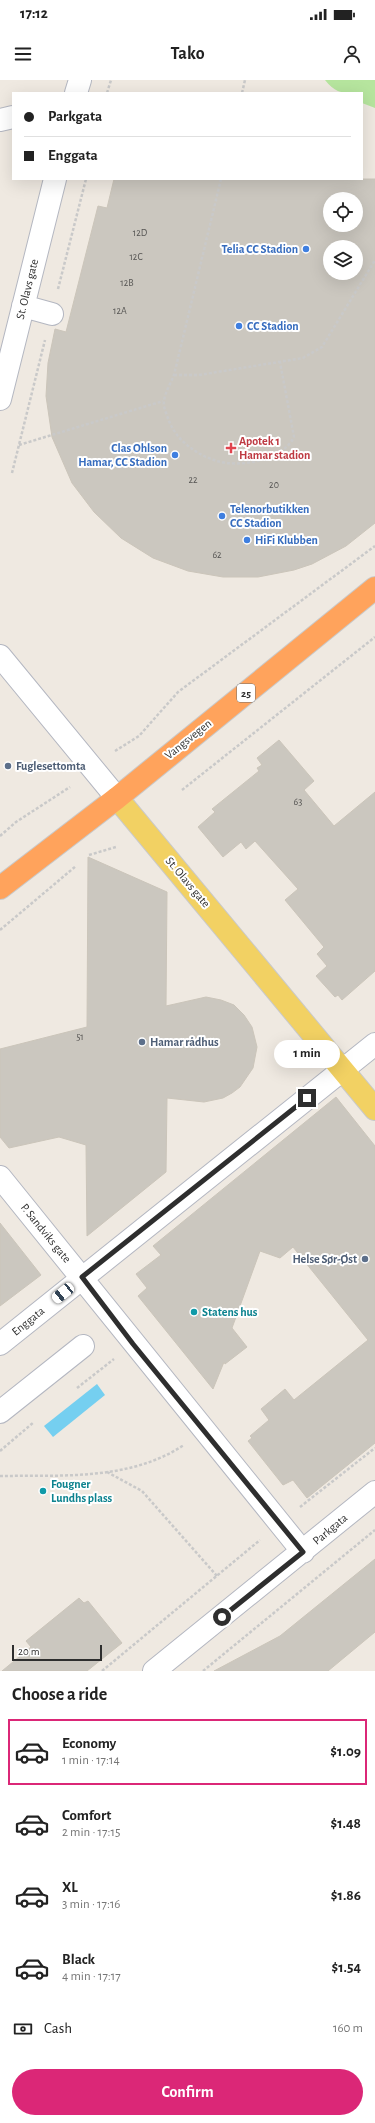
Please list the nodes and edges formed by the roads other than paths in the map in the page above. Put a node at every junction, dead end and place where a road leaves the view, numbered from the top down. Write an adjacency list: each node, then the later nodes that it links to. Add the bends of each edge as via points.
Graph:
1 (80, 80): 2 (street)
2 (76, 92)
3 (12, 116): 4 (street)
4 (0, 120)
5 (55, 180): 6 (street, St. Olavs gate)
6 (23, 306): 7 (street); 8 (street, St. Olavs gate)
7 (52, 314)
8 (0, 399)
9 (375, 588): 11 (highway, Vangsvegen / 25)
10 (0, 656): 11 (street, St. Olavs gate)
11 (117, 798): 12 (highway, Vangsvegen / 25); 14 (main road, St. Olavs gate)
12 (0, 888)
13 (375, 1044): 14 (street, Enggata)
14 (344, 1069): 15 (main road, St. Olavs gate); 17 (street, Enggata)
15 (375, 1109)
16 (0, 1177): 17 (street, P. Sandviks gate)
17 (82, 1277): 18 (street, Enggata); 22 (street, P. Sandviks gate, via 133,1344 206,1430)
18 (0, 1344)
19 (83, 1346): 20 (street)
20 (0, 1412)
21 (375, 1492): 22 (street, Parkgata)
22 (303, 1552): 23 (street, Parkgata)
23 (154, 1671)

